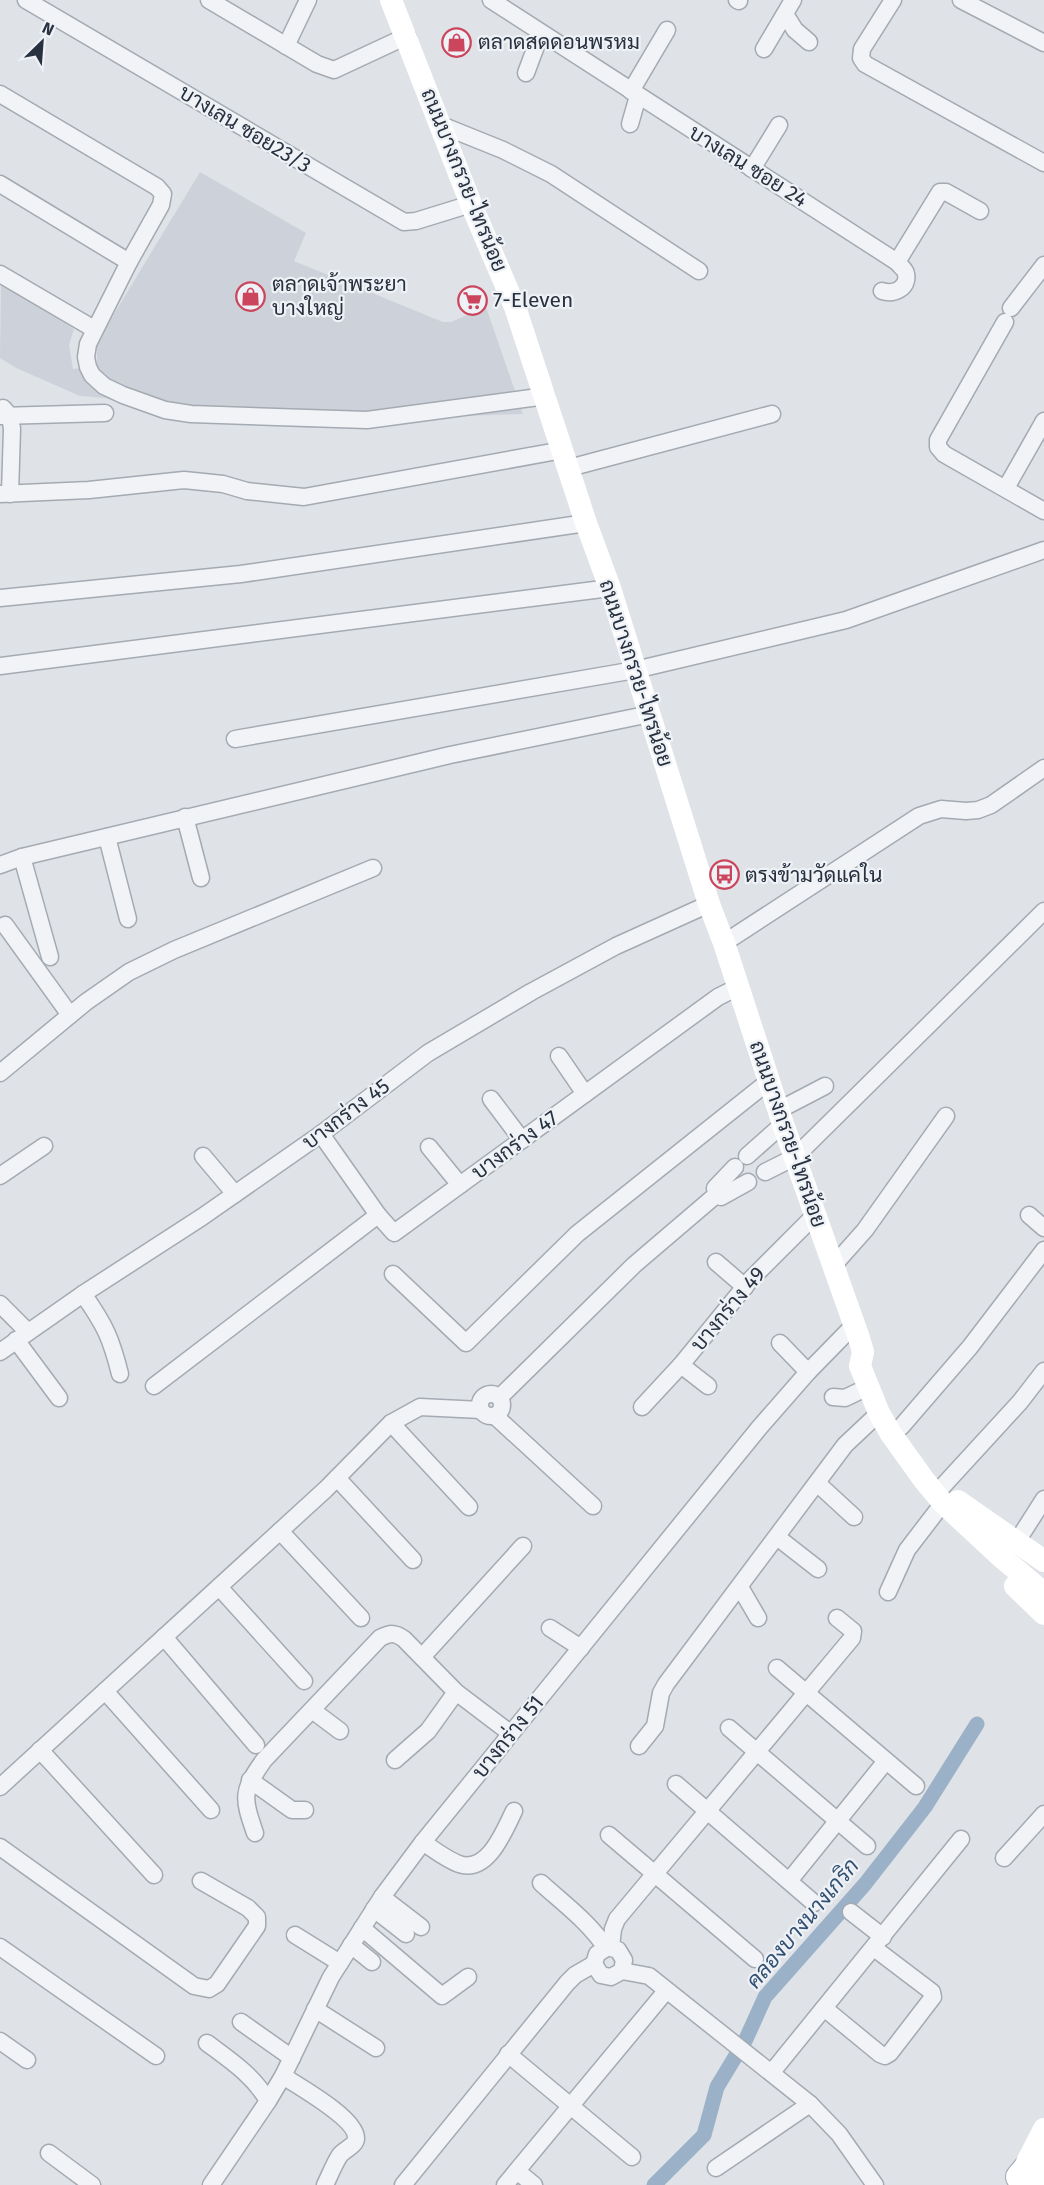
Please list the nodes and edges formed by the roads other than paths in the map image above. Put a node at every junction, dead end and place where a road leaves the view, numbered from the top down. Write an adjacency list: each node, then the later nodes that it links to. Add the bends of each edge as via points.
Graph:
1 (26, 0): 25 (street, บางเลน ซอย23/3, via 404,222)
2 (209, 0): 14 (street)
3 (308, 0): 14 (street)
4 (391, 0): 11 (main road, ถนนบางกรวย-ไทรน้อย)
5 (491, 0): 10 (street, บางเลน ซอย 24)
6 (893, 0): 22 (street, via 862,49 865,64)
7 (961, 0): 13 (street)
8 (789, 7): 12 (street, via 795,30); 15 (street)
9 (667, 30): 18 (street)
10 (541, 33): 16 (street); 18 (street, บางเลน ซอย 24)
11 (407, 36): 14 (street, via 334,70); 20 (main road, ถนนบางกรวย-ไทรน้อย)
12 (809, 42)
13 (1044, 43)
14 (286, 46)
15 (764, 48)
16 (526, 72)
17 (0, 94): 27 (street, via 161,190 161,205)
18 (634, 94): 19 (street); 23 (street, บางเลน ซอย 24)
19 (630, 124)
20 (441, 125): 25 (main road, ถนนบางกรวย-ไทรน้อย); 30 (street, via 551,174)
21 (779, 125): 23 (street)
22 (1044, 163)
23 (752, 169): 28 (street, บางเลน ซอย 24)
24 (0, 184): 27 (street)
25 (471, 204): 34 (main road, ถนนบางกรวย-ไทรน้อย, via 515,307)
26 (980, 211): 28 (street, via 940,192)
27 (129, 262): 33 (street)
28 (897, 262): 32 (street, via 906,271 903,285 890,294)
29 (1044, 265): 40 (street, via 1008,315 938,440 944,454)
30 (699, 271)
31 (0, 274): 33 (street)
32 (882, 291)
33 (94, 329): 34 (street, via 86,357 92,375 123,395 165,410 191,414 367,420)
34 (546, 396): 39 (main road, ถนนบางกรวย-ไทรน้อย)
35 (4, 412): 36 (street); 41 (street)
36 (105, 412)
37 (772, 414): 39 (street)
38 (1044, 421): 40 (street)
39 (566, 459): 41 (street, via 304,497 246,491 201,480); 43 (main road, ถนนบางกรวย-ไทรน้อย)
40 (1006, 488): 42 (street)
41 (5, 494)
42 (1044, 511)
43 (586, 524): 45 (main road, ถนนบางกรวย-ไทรน้อย); 46 (street, via 241,574)
44 (1044, 550): 48 (street, via 846,620)
45 (610, 588): 47 (street); 48 (main road, ถนนบางกรวย-ไทรน้อย)
46 (0, 598)
47 (0, 666)
48 (635, 670): 49 (main road, ถนนบางกรวย-ไทรน้อย); 50 (street)
49 (650, 714): 52 (street, via 450,755); 58 (main road, ถนนบางกรวย-ไทรน้อย)
50 (235, 739)
51 (1044, 768): 62 (street, via 978,810 941,808 919,816)
52 (185, 817): 53 (street); 57 (street)
53 (107, 837): 54 (street); 60 (street)
54 (22, 856): 55 (street); 63 (street)
55 (0, 865)
56 (373, 868): 65 (street, via 174,950 129,972)
57 (201, 878)
58 (709, 904): 62 (main road, ถนนบางกรวย-ไทรน้อย); 74 (street, บางกร่าง 45, via 616,946 478,1022 428,1053)
59 (1044, 911): 79 (street)
60 (128, 919)
61 (5, 925): 65 (street)
62 (724, 943): 64 (main road, ถนนบางกรวย-ไทรน้อย)
63 (50, 957)
64 (738, 987): 68 (main road, ถนนบางกรวย-ไทรน้อย); 70 (street, บางกร่าง 47, via 718,997)
65 (70, 1015): 67 (street)
66 (559, 1056): 70 (street)
67 (0, 1073)
68 (769, 1081): 73 (main road, ถนนบางกรวย-ไทรน้อย); 93 (street, via 577,1234 466,1343)
69 (825, 1086): 73 (street)
70 (585, 1094): 75 (street, บางกร่าง 47)
71 (491, 1099): 75 (street)
72 (946, 1116): 92 (street, via 865,1230)
73 (781, 1117): 79 (main road, ถนนบางกรวย-ไทรน้อย); 85 (street, via 715,1188)
74 (321, 1134): 84 (street, บางกร่าง 45); 87 (street, บางกร่าง 47)
75 (522, 1140): 83 (street, บางกร่าง 47)
76 (44, 1146): 81 (street)
77 (429, 1148): 83 (street)
78 (203, 1156): 84 (street)
79 (795, 1157): 80 (street); 86 (main road, ถนนบางกรวย-ไทรน้อย)
80 (765, 1172)
81 (0, 1176)
82 (747, 1182): 85 (street, via 722,1197)
83 (460, 1185): 87 (street, บางกร่าง 47, via 394,1233)
84 (235, 1194): 95 (street, บางกร่าง 45)
85 (716, 1195): 112 (street, via 634,1265 500,1397 485,1395 479,1404)
86 (816, 1214): 92 (main road, ถนนบางกรวย-ไทรน้อย); 94 (street, บางกร่าง 49)
87 (378, 1215): 106 (street)
88 (1029, 1215): 89 (street)
89 (1044, 1228)
90 (1044, 1250): 115 (street, via 970,1347)
91 (717, 1262): 94 (street)
92 (833, 1266): 97 (main road, ถนนบางกรวย-ไทรน้อย)
93 (393, 1274)
94 (745, 1287): 102 (street, บางกร่าง 49)
95 (82, 1294): 98 (street, บางกร่าง 45); 105 (street, via 106,1329)
96 (0, 1304): 98 (street)
97 (854, 1325): 101 (main road, ถนนบางกรวย-ไทรน้อย); 104 (street, บางกร่าง 51)
98 (22, 1336): 100 (street, บางกร่าง 45); 110 (street)
99 (780, 1343): 104 (street)
100 (0, 1352)
101 (863, 1352): 108 (main road, ถนนบางกรวย-ไทรน้อย, via 861,1366); 115 (main road, ถนนบางกรวย-ไทรน้อย, via 873,1361)
102 (681, 1365): 107 (street); 111 (street, บางกร่าง 49)
103 (1044, 1371): 119 (street)
104 (808, 1372): 141 (street, บางกร่าง 51)
105 (120, 1374)
106 (154, 1386)
107 (708, 1386)
108 (868, 1387): 109 (street, via 845,1398); 113 (main road, ถนนบางกรวย-ไทรน้อย)
109 (833, 1397)
110 (59, 1398)
111 (642, 1407)
112 (488, 1413): 114 (street, via 420,1407); 120 (street)
113 (879, 1413): 117 (street, via 854,1435); 119 (main road, ถนนบางกรวย-ไทรน้อย, via 924,1480)
114 (391, 1423): 116 (street); 121 (street)
115 (901, 1427): 119 (main road, ถนนบางกรวย-ไทรน้อย)
116 (337, 1478): 123 (street); 127 (street)
117 (817, 1483): 122 (street); 124 (street)
118 (1044, 1499): 125 (street)
119 (948, 1500): 125 (main road, via 967,1506); 128 (main road, ถนนบางกรวย-ไทรน้อย); 133 (street, via 908,1550); 135 (main road, via 963,1530 990,1563)
120 (593, 1506)
121 (469, 1507)
122 (854, 1517)
123 (280, 1531): 131 (street); 136 (street)
124 (777, 1537): 129 (street); 132 (street)
125 (1016, 1542): 128 (main road)
126 (523, 1546): 142 (street)
127 (413, 1560)
128 (1030, 1567): 130 (main road, ถนนบางกรวย-ไทรน้อย); 134 (main road, ถนนบางกรวย-ไทรน้อย)
129 (818, 1569)
130 (1044, 1584)
131 (219, 1587): 140 (street); 144 (street)
132 (740, 1587): 137 (street); 153 (street, via 666,1684 654,1726)
133 (888, 1593)
134 (1044, 1593)
135 (1044, 1614)
136 (361, 1618)
137 (758, 1618)
138 (837, 1618): 147 (street, via 854,1635)
139 (550, 1628): 141 (street)
140 (164, 1637): 145 (street); 152 (street)
141 (580, 1648): 151 (street, บางกร่าง 51)
142 (422, 1657): 146 (street); 148 (street, via 396,1634 389,1633)
143 (777, 1668): 147 (street)
144 (304, 1681)
145 (105, 1691): 154 (street); 162 (street)
146 (456, 1692): 151 (street); 156 (street, via 428,1731)
147 (808, 1694): 155 (street); 157 (street)
148 (312, 1710): 150 (street); 158 (street)
149 (729, 1728): 155 (street)
150 (340, 1731)
151 (510, 1733): 171 (street, บางกร่าง 51)
152 (256, 1746)
153 (639, 1746)
154 (40, 1750): 161 (street); 176 (street)
155 (758, 1753): 165 (street); 167 (street)
156 (395, 1760)
157 (886, 1761): 160 (street); 167 (street)
158 (250, 1780): 163 (street, via 292,1810); 168 (street, via 245,1798)
159 (676, 1785): 165 (street)
160 (916, 1786)
161 (0, 1787)
162 (211, 1810)
163 (305, 1810)
164 (514, 1811): 171 (street, via 496,1846 475,1865 460,1865)
165 (708, 1812): 175 (street); 178 (street)
166 (1041, 1818): 174 (street)
167 (838, 1821): 172 (street); 178 (street)
168 (255, 1833)
169 (609, 1835): 175 (street)
170 (961, 1839): 186 (street)
171 (423, 1842): 180 (street, บางกร่าง 51)
172 (867, 1846)
173 (0, 1847): 177 (street, via 195,1986 209,1989 217,1984 257,1926 257,1917)
174 (1004, 1858)
175 (656, 1874): 189 (street, via 617,1919); 190 (street)
176 (154, 1875)
177 (201, 1881)
178 (789, 1881): 181 (street)
179 (541, 1883): 189 (street)
180 (378, 1903): 183 (street, บางกร่าง 51); 184 (street)
181 (814, 1903)
182 (851, 1912): 186 (street)
183 (362, 1928): 187 (street, บางกร่าง 51); 195 (street, via 442,1996)
184 (414, 1930)
185 (295, 1935): 192 (street)
186 (878, 1943): 197 (street); 197 (street, via 933,1997 890,2053 880,2054)
187 (351, 1945): 191 (street); 192 (street, บางกร่าง 51)
188 (0, 1947): 204 (street)
189 (608, 1948): 193 (street, via 597,1954); 194 (street, via 623,1956)
190 (755, 1959)
191 (372, 1962)
192 (340, 1963): 198 (street, บางกร่าง 51)
193 (594, 1964): 194 (street, via 606,1977); 203 (street, via 567,1983)
194 (622, 1971): 196 (street, via 649,1976)
195 (468, 1977)
196 (666, 1991): 207 (street); 211 (street)
197 (824, 2008): 207 (street)
198 (315, 2009): 202 (street); 205 (street, บางกร่าง 51)
199 (241, 2022): 205 (street)
200 (0, 2041): 206 (street)
201 (207, 2043): 209 (street, via 262,2088)
202 (376, 2048)
203 (508, 2054): 211 (street); 223 (street)
204 (156, 2055)
205 (292, 2058): 208 (street, บางกร่าง 51)
206 (27, 2060)
207 (771, 2072): 210 (street)
208 (283, 2076): 209 (street, บางกร่าง 51); 222 (street, via 354,2129 353,2145 340,2155)
209 (268, 2101): 221 (street, บางกร่าง 51)
210 (810, 2104): 216 (street); 226 (street, via 839,2134)
211 (570, 2105): 215 (street); 217 (street)
212 (1044, 2129): 219 (main road)
213 (1044, 2147): 219 (main road)
214 (49, 2153): 220 (street)
215 (632, 2157)
216 (716, 2168)
217 (517, 2171): 224 (street); 225 (street)
218 (1044, 2173): 219 (main road)
219 (1023, 2182)
220 (92, 2185)
221 (211, 2185)
222 (325, 2185)
223 (403, 2185)
224 (505, 2185)
225 (534, 2185)
226 (875, 2185)

